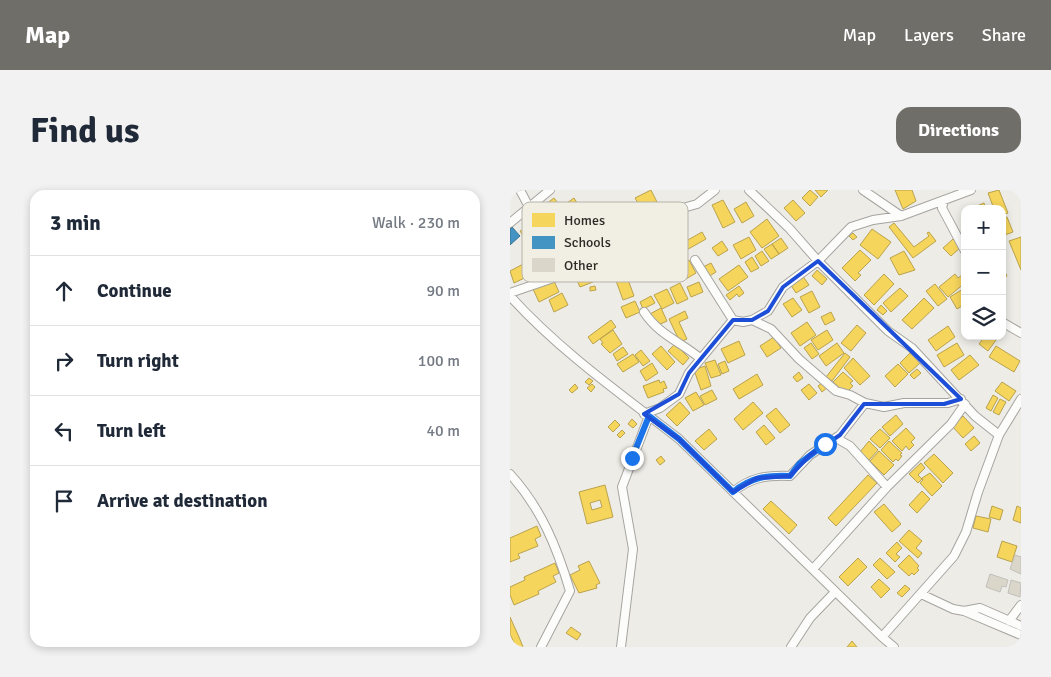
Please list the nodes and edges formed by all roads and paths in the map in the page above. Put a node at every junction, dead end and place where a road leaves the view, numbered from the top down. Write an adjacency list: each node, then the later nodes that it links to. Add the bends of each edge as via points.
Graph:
1 (520, 190): 8 (street)
2 (550, 190): 9 (street)
3 (715, 190): 10 (street, via 697,204)
4 (749, 190): 16 (street)
5 (863, 190): 12 (street)
6 (971, 190): 7 (street)
7 (944, 200): 12 (street); 14 (street, via 942,208)
8 (526, 202)
9 (534, 202)
10 (688, 207)
11 (522, 212): 13 (street)
12 (901, 216): 16 (street, via 851,228)
13 (510, 223)
14 (964, 250)
15 (695, 260): 20 (street)
16 (818, 261): 21 (street, via 783,287 768,312); 26 (street, via 888,331 912,348)
17 (544, 282): 18 (street)
18 (510, 295): 28 (street, via 537,326)
19 (644, 312): 24 (street, via 653,326)
20 (733, 320): 21 (street); 24 (street)
21 (752, 320): 27 (street, via 771,329 799,359 836,390)
22 (1006, 324): 23 (street)
23 (1021, 333)
24 (701, 359): 28 (street, via 678,394)
25 (1021, 399): 29 (street)
26 (963, 402): 27 (street, via 884,406); 29 (street); 32 (street, via 951,424)
27 (865, 403): 30 (street)
28 (647, 415): 33 (street, via 679,439); 44 (street, via 622,487 633,548)
29 (999, 435): 36 (street, via 966,532 954,556)
30 (836, 438): 32 (street, via 850,446); 33 (street, via 804,459 790,476 757,478 745,482)
31 (510, 474): 43 (street, via 528,494 549,531 570,591)
32 (887, 487): 34 (street)
33 (733, 492): 34 (street)
34 (812, 570): 35 (street)
35 (835, 592): 42 (street); 45 (street, via 810,618)
36 (922, 594): 38 (street); 42 (street)
37 (1021, 604): 39 (street)
38 (964, 611): 39 (street, via 980,608); 41 (street)
39 (1009, 621): 40 (street)
40 (1021, 626)
41 (1021, 635)
42 (882, 637): 46 (street)
43 (541, 647)
44 (621, 647)
45 (791, 647)
46 (894, 647)

